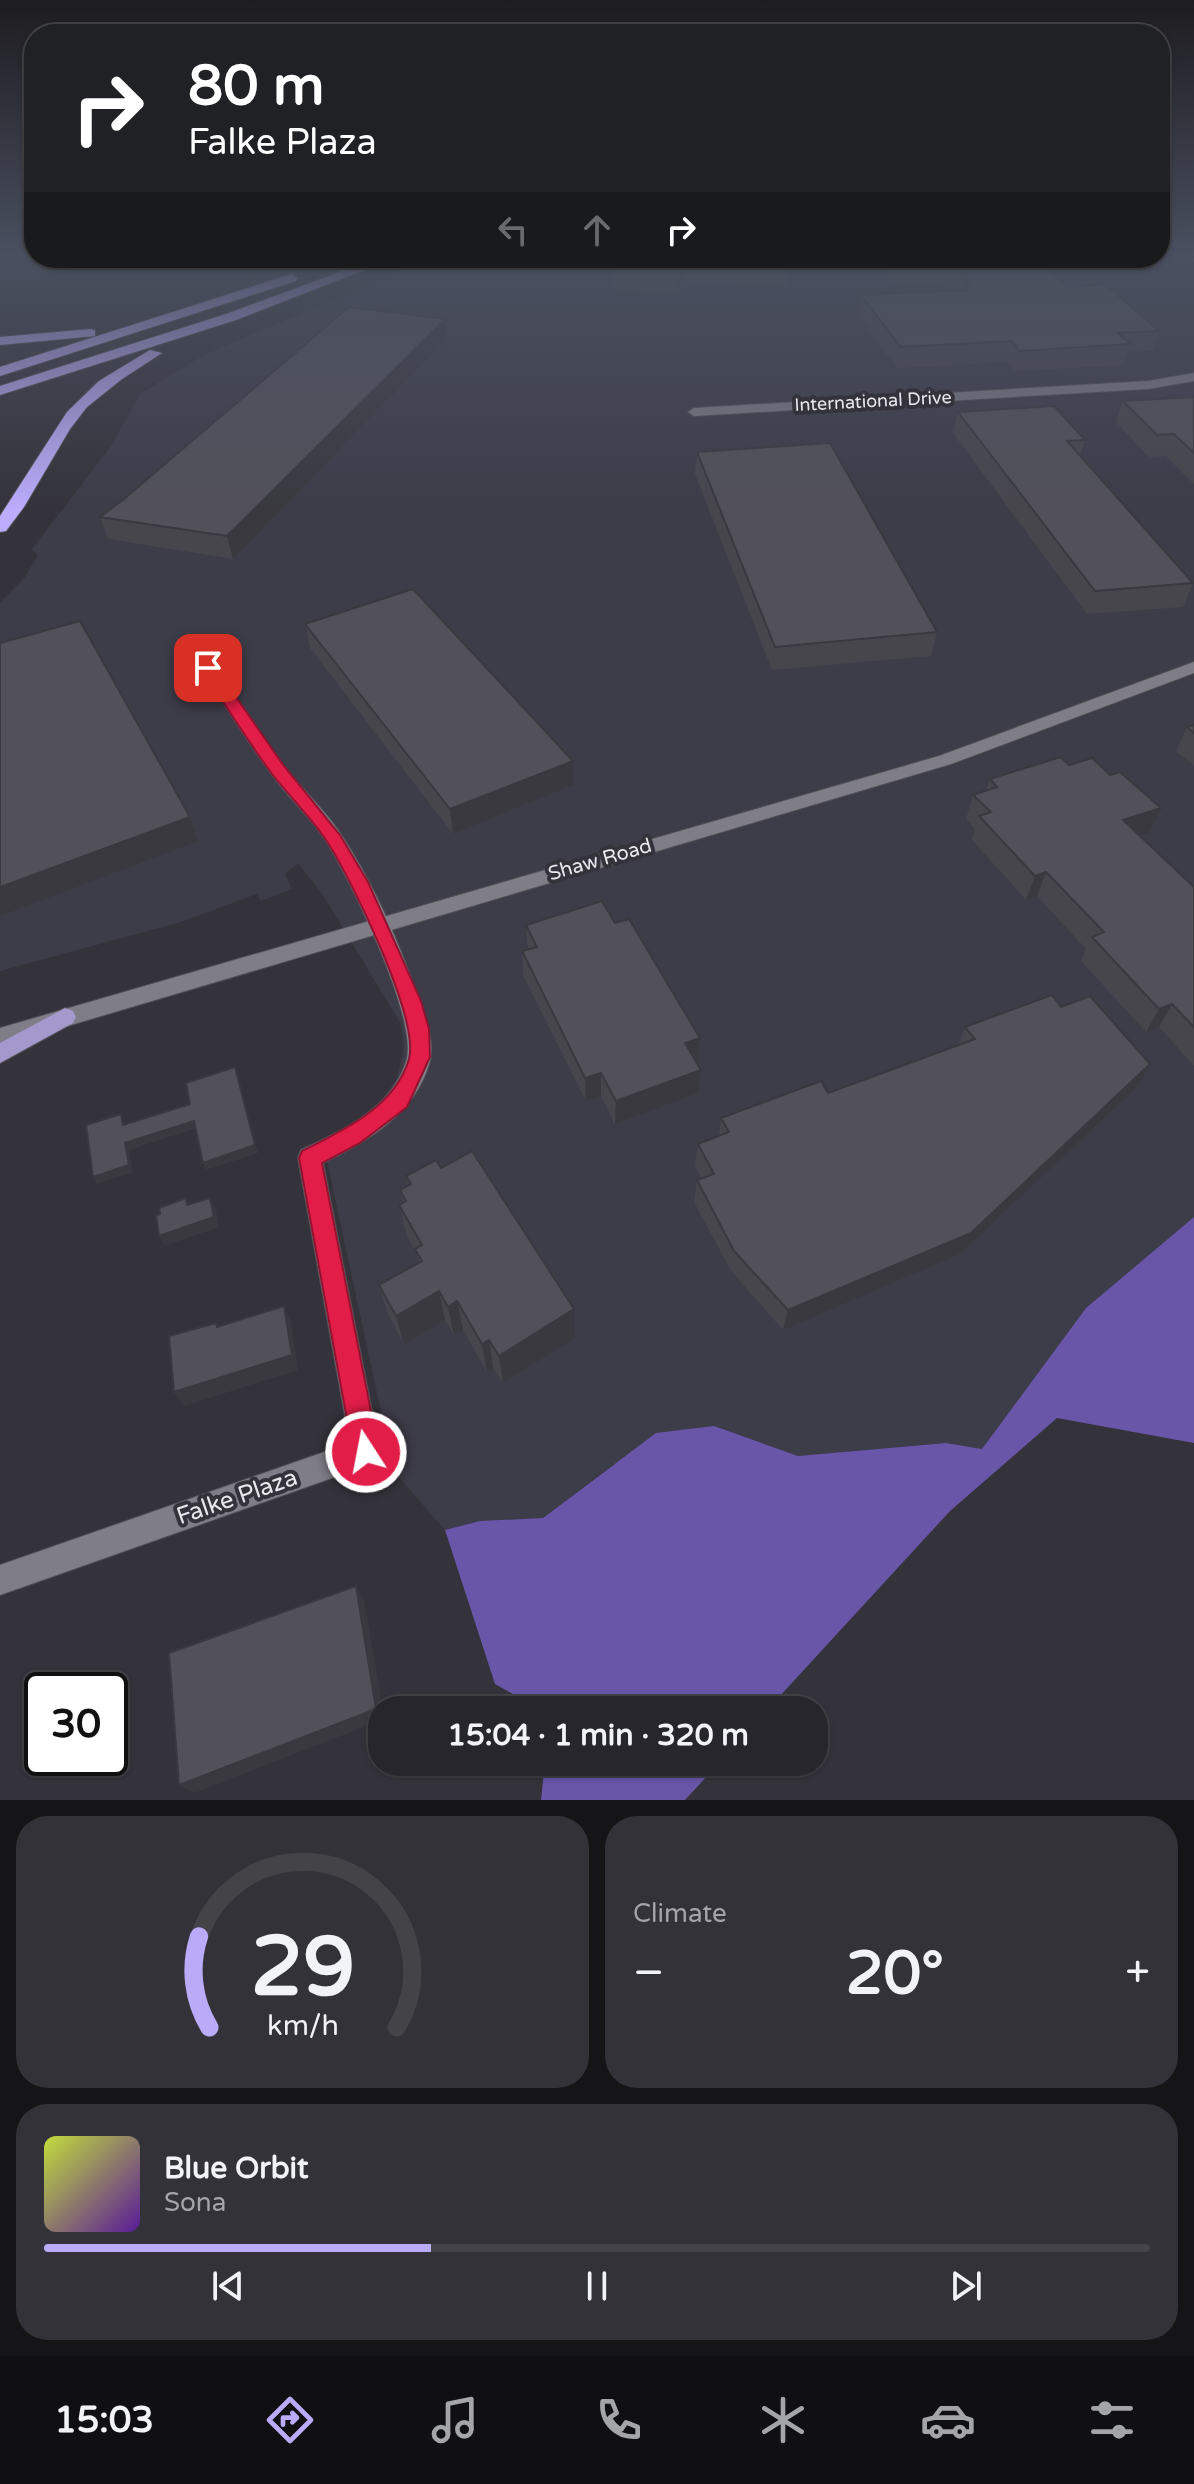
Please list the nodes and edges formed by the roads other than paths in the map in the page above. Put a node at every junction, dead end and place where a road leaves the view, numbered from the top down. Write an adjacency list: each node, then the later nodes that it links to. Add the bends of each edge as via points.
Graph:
1 (100, 341): 4 (highway)
2 (156, 341): 6 (highway)
3 (181, 341): 8 (highway, via 86,399)
4 (0, 372)
5 (1194, 377): 7 (street, International Drive, via 1148,385)
6 (0, 391)
7 (694, 412)
8 (0, 527)
9 (1194, 667): 11 (street, Shaw Road, via 945,760)
10 (208, 668): 11 (street, via 278,770 332,835)
11 (377, 927): 12 (street, Shaw Road); 15 (street, Falke Plaza, via 411,1001 420,1057 399,1101 382,1117 310,1158 366,1452)
12 (65, 1017): 13 (street, Shaw Road); 14 (main road)
13 (0, 1037)
14 (0, 1054)
15 (0, 1580)

